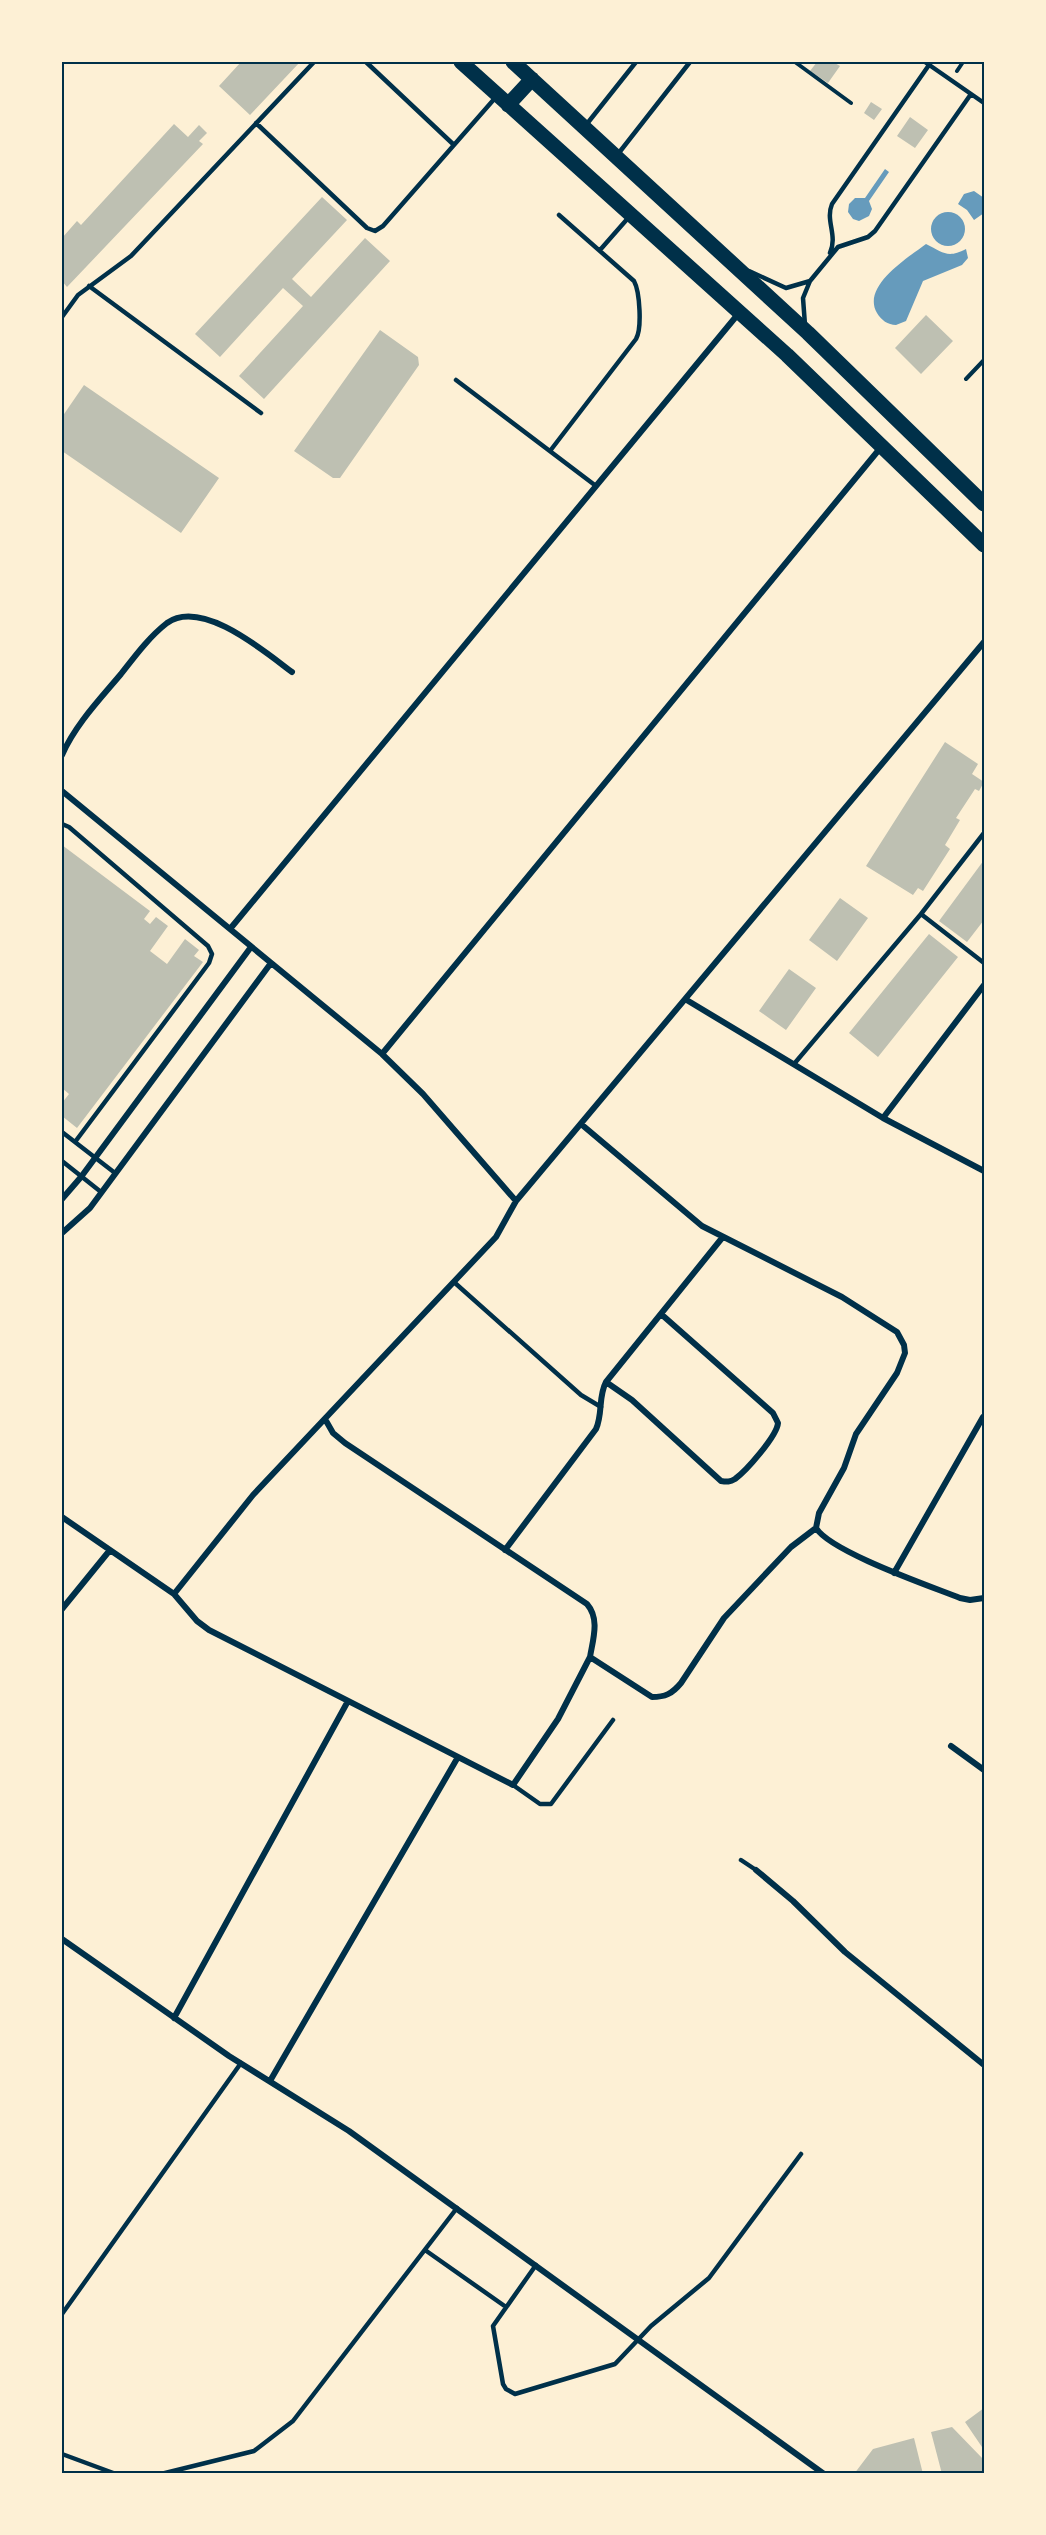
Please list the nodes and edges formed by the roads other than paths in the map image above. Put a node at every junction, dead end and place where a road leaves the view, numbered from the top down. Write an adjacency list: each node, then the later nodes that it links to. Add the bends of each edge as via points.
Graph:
1 (314, 62): 12 (lane)
2 (366, 62): 14 (lane)
3 (461, 62): 10 (main road)
4 (513, 62): 8 (main road)
5 (636, 62): 13 (lane)
6 (690, 62): 15 (lane)
7 (927, 63): 9 (lane); 19 (lane, via 832,204 828,218 834,240)
8 (532, 79): 10 (main road); 13 (main road)
9 (971, 94): 11 (lane); 19 (lane, via 875,231)
10 (502, 100): 14 (lane); 17 (main road)
11 (984, 103)
12 (256, 123): 14 (lane, via 367,228 375,231); 22 (lane, via 131,256)
13 (584, 127): 15 (main road)
14 (453, 145)
15 (616, 156): 20 (main road)
16 (559, 215): 18 (lane)
17 (631, 215): 18 (lane); 23 (main road)
18 (600, 250): 29 (lane, via 636,285 638,336)
19 (829, 255): 21 (lane)
20 (728, 260): 21 (lane, via 786,288); 25 (main road)
21 (810, 281): 25 (lane, via 803,308)
22 (89, 286): 24 (lane); 27 (lane)
23 (740, 312): 28 (main road); 30 (street)
24 (62, 317)
25 (808, 333): 31 (main road)
26 (456, 380): 29 (lane)
27 (261, 413)
28 (882, 446): 32 (main road); 46 (street)
29 (550, 451): 30 (lane)
30 (596, 486): 40 (street)
31 (984, 504)
32 (984, 545)
33 (984, 642): 45 (street)
34 (292, 672): 35 (street, via 216,622 192,617 169,621 104,693)
35 (62, 755)
36 (62, 791): 40 (street)
37 (62, 824): 51 (lane, via 208,946 212,954)
38 (984, 833): 39 (lane)
39 (921, 914): 43 (lane); 47 (lane)
40 (230, 929): 41 (street)
41 (252, 947): 42 (street); 52 (street)
42 (271, 963): 46 (street); 55 (street)
43 (984, 963)
44 (984, 985): 48 (street)
45 (685, 999): 47 (street); 49 (street)
46 (382, 1054): 59 (street, via 423,1094)
47 (794, 1064): 48 (street)
48 (883, 1118): 54 (street)
49 (581, 1124): 59 (street); 61 (street, via 684,1212)
50 (62, 1132): 51 (lane)
51 (75, 1142): 52 (lane)
52 (95, 1158): 55 (lane); 56 (street)
53 (62, 1161): 56 (lane)
54 (984, 1171)
55 (115, 1173): 57 (street)
56 (81, 1177): 57 (lane); 58 (street)
57 (101, 1192): 60 (street)
58 (62, 1199)
59 (516, 1201): 62 (street, via 496,1237)
60 (62, 1233)
61 (722, 1238): 63 (street); 69 (street, via 842,1297 897,1332 904,1345 897,1373 856,1434 844,1468 819,1513)
62 (455, 1283): 65 (lane, via 581,1395); 67 (street)
63 (661, 1314): 64 (street); 64 (street, via 772,1413 778,1423 775,1434 737,1477 721,1481 632,1400)
64 (606, 1382): 65 (street)
65 (601, 1407): 71 (street, via 601,1419 591,1438)
66 (983, 1417): 72 (street)
67 (325, 1419): 71 (street, via 345,1443); 73 (street, via 254,1495)
68 (62, 1516): 70 (street)
69 (816, 1528): 72 (street, via 826,1539); 76 (street, via 790,1547 724,1618 673,1692 652,1697)
70 (110, 1550): 73 (street); 75 (street)
71 (505, 1550): 76 (street, via 593,1611)
72 (894, 1572): 74 (street, via 960,1598)
73 (174, 1594): 77 (street, via 209,1630)
74 (984, 1598)
75 (62, 1609)
76 (590, 1657): 82 (street, via 558,1719)
77 (348, 1701): 80 (street); 86 (street)
78 (613, 1720): 82 (lane, via 551,1804 540,1804)
79 (951, 1746): 81 (street)
80 (458, 1757): 82 (street); 89 (street)
81 (984, 1770)
82 (513, 1785)
83 (741, 1860): 84 (lane)
84 (756, 1870): 88 (street, via 845,1952)
85 (62, 1939): 86 (street)
86 (174, 2018): 87 (street)
87 (241, 2063): 89 (street); 95 (lane)
88 (984, 2064)
89 (270, 2081): 91 (street, via 349,2131)
90 (801, 2154): 96 (lane, via 709,2278)
91 (457, 2208): 92 (lane); 93 (street)
92 (425, 2250): 94 (lane); 99 (lane, via 293,2421 254,2451)
93 (536, 2265): 94 (lane); 96 (street)
94 (506, 2307): 96 (lane, via 494,2322 492,2334 503,2384 515,2394 613,2366)
95 (62, 2314)
96 (638, 2340): 100 (street)
97 (62, 2454): 98 (lane)
98 (116, 2474)
99 (161, 2474)
100 (824, 2474)

